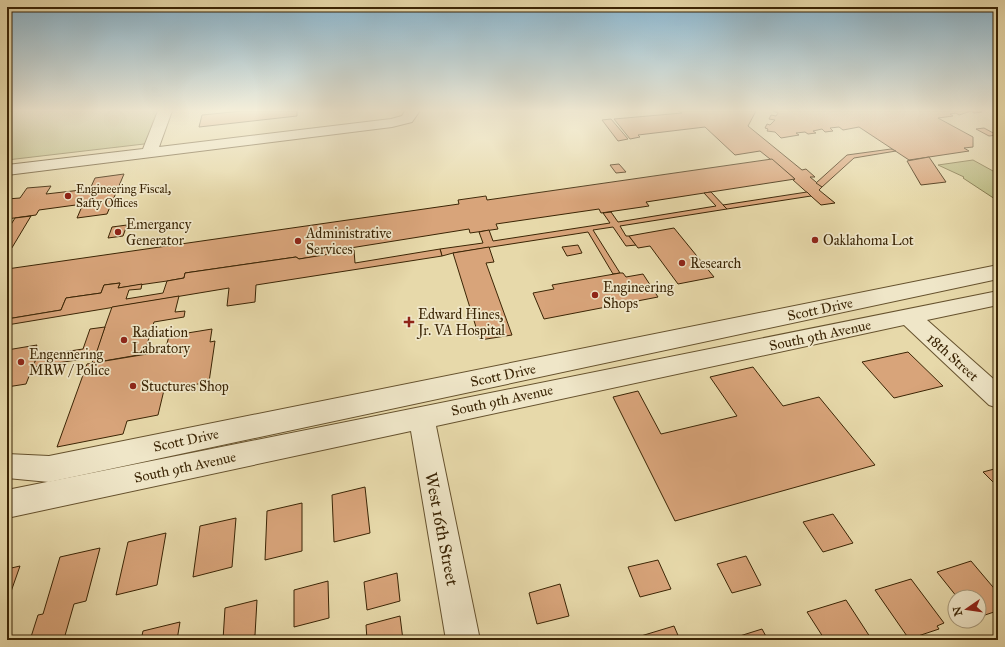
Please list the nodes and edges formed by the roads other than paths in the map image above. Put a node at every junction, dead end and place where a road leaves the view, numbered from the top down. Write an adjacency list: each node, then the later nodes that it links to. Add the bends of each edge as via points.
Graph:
1 (153, 141): 3 (street)
2 (245, 141): 3 (street)
3 (149, 153): 4 (street)
4 (7, 170)
5 (998, 272): 10 (street, Scott Drive, via 49,469)
6 (998, 298): 7 (street, South 9th Avenue)
7 (909, 316): 8 (street, 18th Street); 9 (street, South 9th Avenue)
8 (998, 398)
9 (421, 417): 11 (street, South 9th Avenue); 12 (street, West 16th Street)
10 (7, 466)
11 (7, 504)
12 (463, 640)

